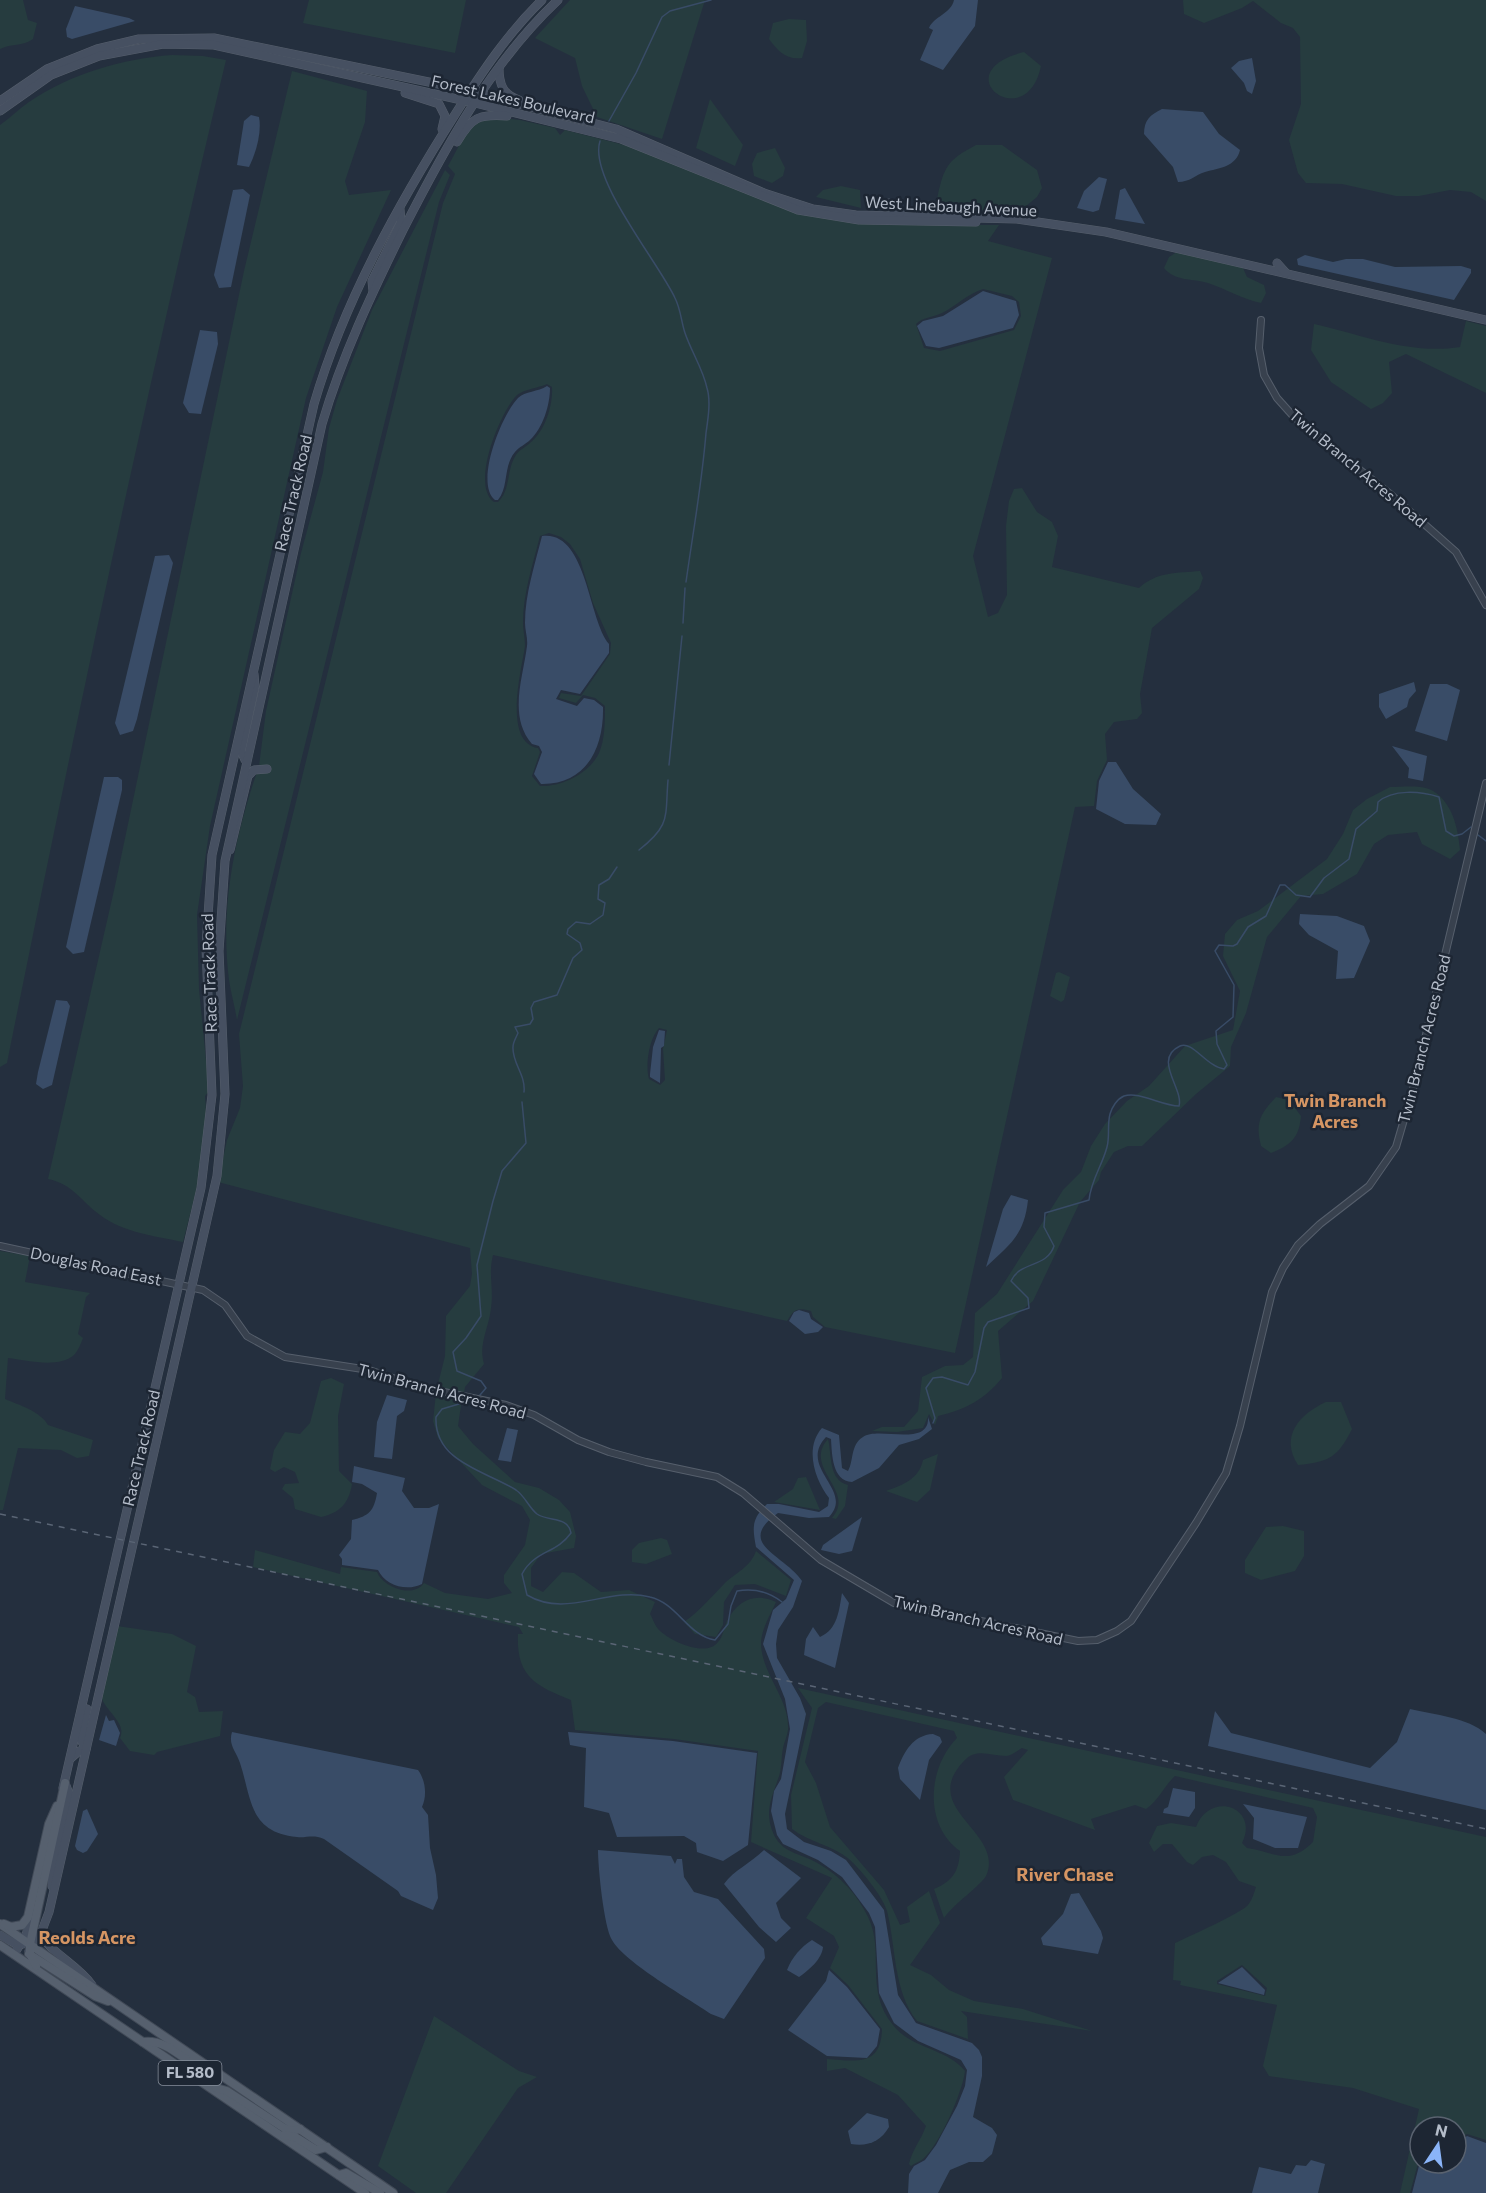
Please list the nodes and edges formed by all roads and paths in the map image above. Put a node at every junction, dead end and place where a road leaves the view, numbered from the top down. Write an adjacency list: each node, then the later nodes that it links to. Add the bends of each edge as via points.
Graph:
1 (543, 0): 5 (main road, Race Track Road, via 510,35)
2 (558, 0): 4 (main road, Race Track Road)
3 (306, 65): 8 (main road, Forest Lakes Boulevard); 10 (main road, Forest Lakes Boulevard, via 214,45 141,46 99,56 51,75); 16 (main road, via 436,102 445,116)
4 (499, 67): 6 (main road, Race Track Road); 11 (main road, via 500,84 509,96)
5 (469, 92): 6 (main road, Forest Lakes Boulevard); 7 (main road, Forest Lakes Boulevard, via 232,41 179,36 140,39 76,56 30,79); 8 (main road, Race Track Road)
6 (477, 99): 8 (main road, Forest Lakes Boulevard); 11 (main road, Forest Lakes Boulevard); 12 (main road, Forest Lakes Boulevard); 19 (main road, Race Track Road)
7 (0, 101)
8 (464, 101): 16 (main road, Race Track Road)
9 (570, 106): 13 (main road)
10 (0, 111)
11 (560, 114): 13 (main road, Forest Lakes Boulevard)
12 (518, 115): 14 (main road, Forest Lakes Boulevard); 19 (main road, via 487,114 471,122)
13 (580, 119): 15 (main road, Forest Lakes Boulevard)
14 (562, 129): 15 (main road, via 572,123); 22 (main road, Forest Lakes Boulevard, via 645,147 797,210 843,219)
15 (622, 131): 22 (main road, West Linebaugh Avenue, via 789,202)
16 (437, 142): 18 (main road, Race Track Road)
17 (889, 203): 20 (main road, via 896,212)
18 (400, 208): 28 (main road, via 401,222 372,281); 32 (main road, Race Track Road, via 358,291 319,387)
19 (412, 214): 25 (main road, Race Track Road)
20 (938, 217): 21 (main road, West Linebaugh Avenue); 22 (main road, West Linebaugh Avenue)
21 (947, 217): 22 (main road); 23 (main road, West Linebaugh Avenue)
22 (883, 218): 23 (main road, Forest Lakes Boulevard)
23 (1025, 221): 27 (main road, West Linebaugh Avenue, via 1106,232)
24 (414, 227): 25 (main road)
25 (402, 233): 28 (main road, Race Track Road)
26 (1278, 262): 27 (main road)
27 (1287, 273): 30 (main road, West Linebaugh Avenue)
28 (373, 292): 33 (main road, Race Track Road, via 342,363 322,424)
29 (1261, 320): 31 (street, Twin Branch Acres Road, via 1262,366 1277,398 1294,417 1456,552)
30 (1486, 321)
31 (1486, 605)
32 (253, 666): 33 (main road, via 255,686 241,751); 38 (main road, Race Track Road, via 212,855 206,947 210,1117 201,1188)
33 (245, 760): 36 (main road, Race Track Road)
34 (267, 769): 36 (main road, via 254,770 248,776 234,838)
35 (1486, 783): 39 (street, Twin Branch Acres Road, via 1396,1147 1369,1186 1320,1224 1298,1245 1283,1268 1272,1292 1226,1473 1131,1621 1097,1640 1078,1641 894,1603 821,1560 736,1488 717,1477 609,1452 516,1408 420,1387 369,1370 276,1354 247,1336 215,1296)
36 (225, 859): 39 (main road, Race Track Road, via 219,951 225,1052 223,1126)
37 (0, 1246): 38 (street, Douglas Road East)
38 (178, 1284): 39 (street, Douglas Road East); 41 (main road, Race Track Road)
39 (193, 1287): 40 (main road, Race Track Road)
40 (109, 1650): 41 (main road); 43 (main road, Race Track Road)
41 (94, 1655): 42 (main road, Race Track Road)
42 (91, 1667): 43 (main road, via 93,1680 81,1740); 44 (main road, Race Track Road)
43 (86, 1749): 44 (main road); 45 (main road, Race Track Road)
44 (70, 1760): 46 (main road, Race Track Road)
45 (81, 1770): 46 (main road); 48 (main road, Race Track Road)
46 (65, 1783): 47 (main road, Race Track Road); 48 (main road, via 70,1796 52,1875); 53 (main road)
47 (57, 1806): 49 (main road, via 49,1824 28,1917 22,1925); 53 (main road, Race Track Road, via 28,1930)
48 (52, 1897): 50 (main road, Race Track Road)
49 (0, 1923): 53 (main road, FL 580)
50 (41, 1933): 53 (main road, Race Track Road); 54 (main road, via 47,1946 81,1970)
51 (0, 1935): 53 (main road)
52 (0, 1945): 53 (main road, FL 580, via 14,1954)
53 (28, 1948): 54 (main road, FL 580); 55 (main road, via 95,1996); 56 (main road, FL 580, via 38,1970)
54 (92, 1985): 55 (main road, FL 580)
55 (120, 2005): 57 (main road, FL 580)
56 (143, 2042): 57 (main road, via 158,2041 208,2073); 58 (main road, FL 580)
57 (220, 2074): 59 (main road, FL 580)
58 (207, 2085): 59 (main road, via 227,2091 284,2128); 60 (main road, FL 580)
59 (300, 2129): 61 (main road, FL 580)
60 (280, 2135): 61 (main road, via 295,2137 316,2150); 62 (main road, FL 580)
61 (327, 2147): 65 (main road, FL 580)
62 (339, 2175): 63 (main road, FL 580); 64 (main road, via 354,2176)
63 (365, 2193)
64 (380, 2193)
65 (393, 2193)

